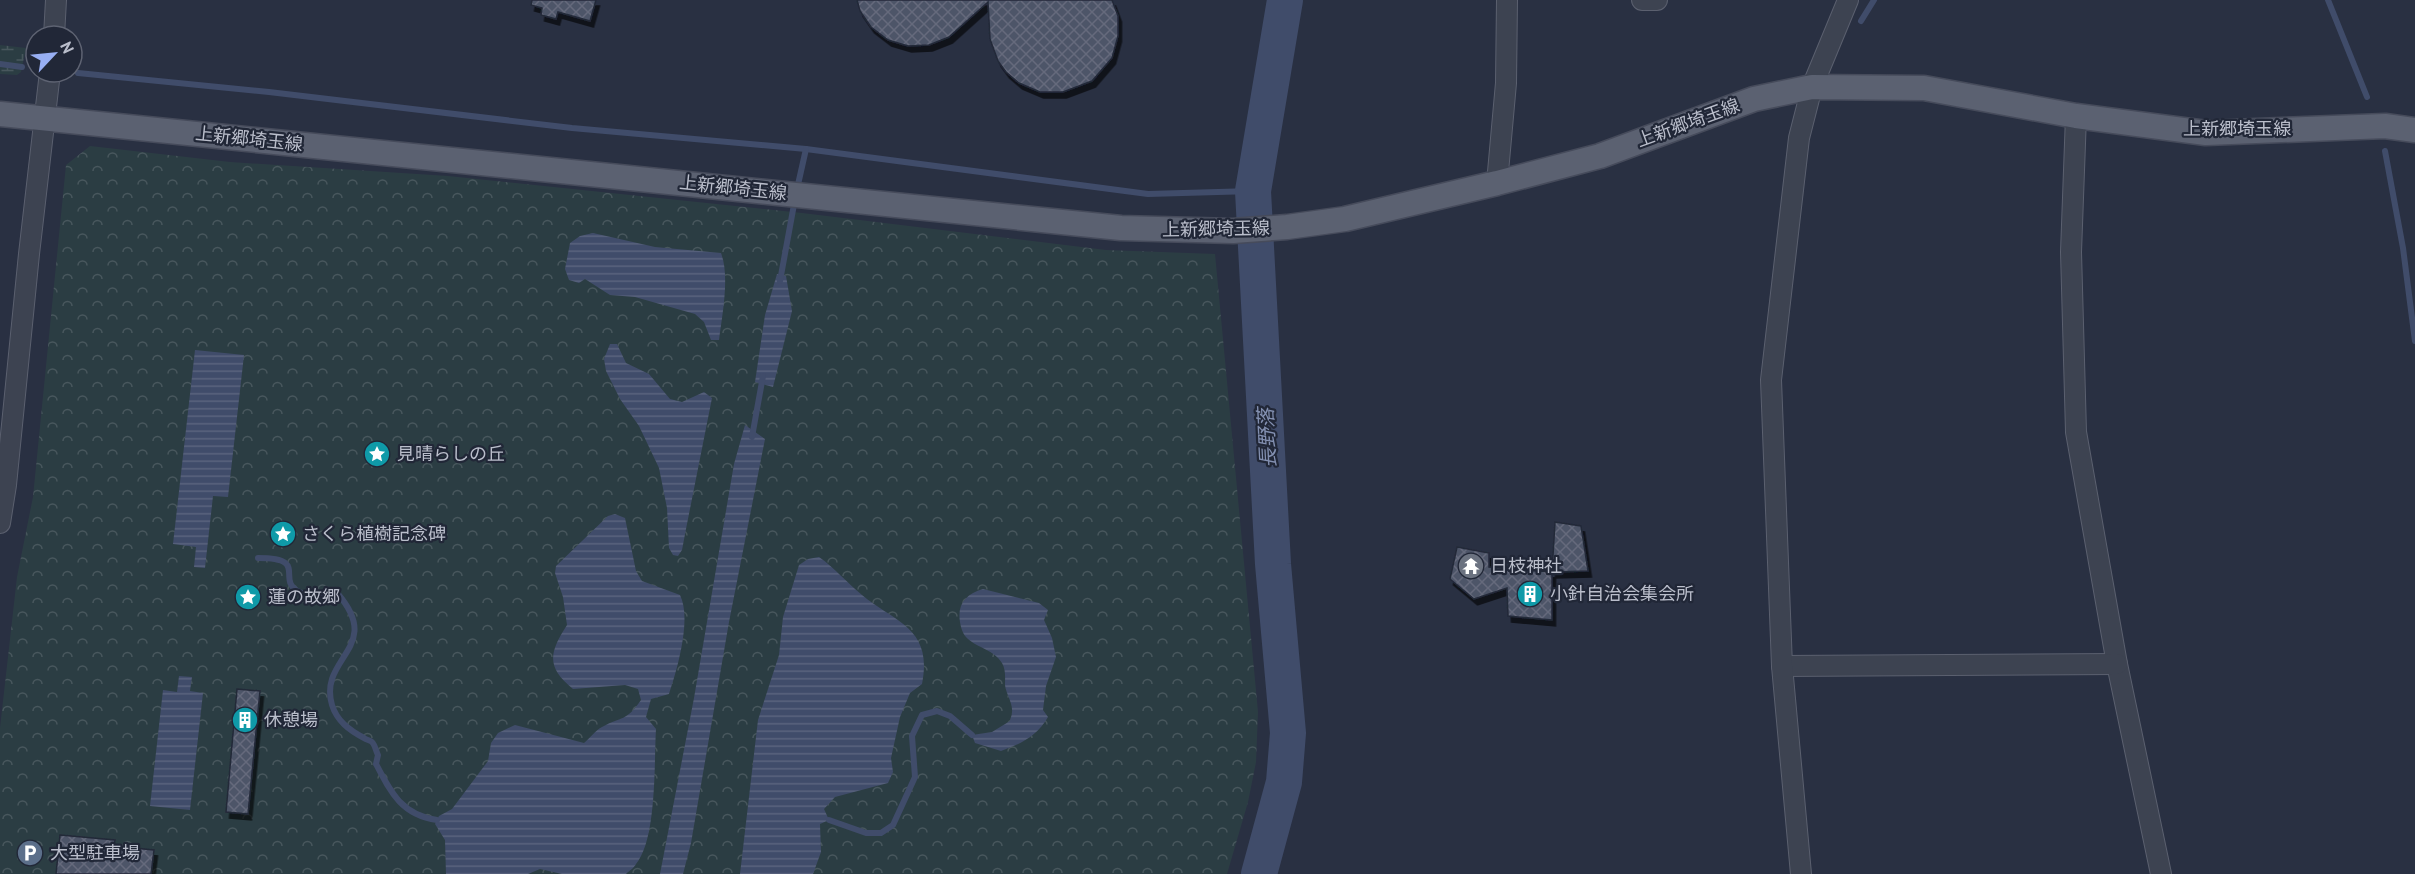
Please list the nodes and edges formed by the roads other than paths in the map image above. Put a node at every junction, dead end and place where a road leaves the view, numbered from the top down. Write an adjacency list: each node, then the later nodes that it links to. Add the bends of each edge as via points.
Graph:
1 (56, 0): 6 (street)
2 (1507, 0): 13 (street, via 1506,83)
3 (1642, 0): 4 (street)
4 (1657, 0)
5 (1848, 0): 8 (street)
6 (55, 24)
7 (49, 84): 11 (street)
8 (1812, 87): 10 (main road, 上新郷埼玉線, via 1924,88); 13 (main road, 上新郷埼玉線, via 1754,99 1600,156); 16 (street, via 1799,138 1771,380)
9 (0, 114): 11 (main road, 上新郷埼玉線)
10 (2076, 116): 12 (main road, 上新郷埼玉線, via 2206,133 2385,126); 15 (street, via 2071,252 2076,432)
11 (45, 120): 13 (main road, 上新郷埼玉線, via 1143,230 1287,227 1345,219); 14 (street)
12 (2415, 130)
13 (1497, 183)
14 (0, 524)
15 (2117, 664): 16 (street); 18 (street)
16 (1782, 666): 17 (street)
17 (1801, 874)
18 (2161, 874)

